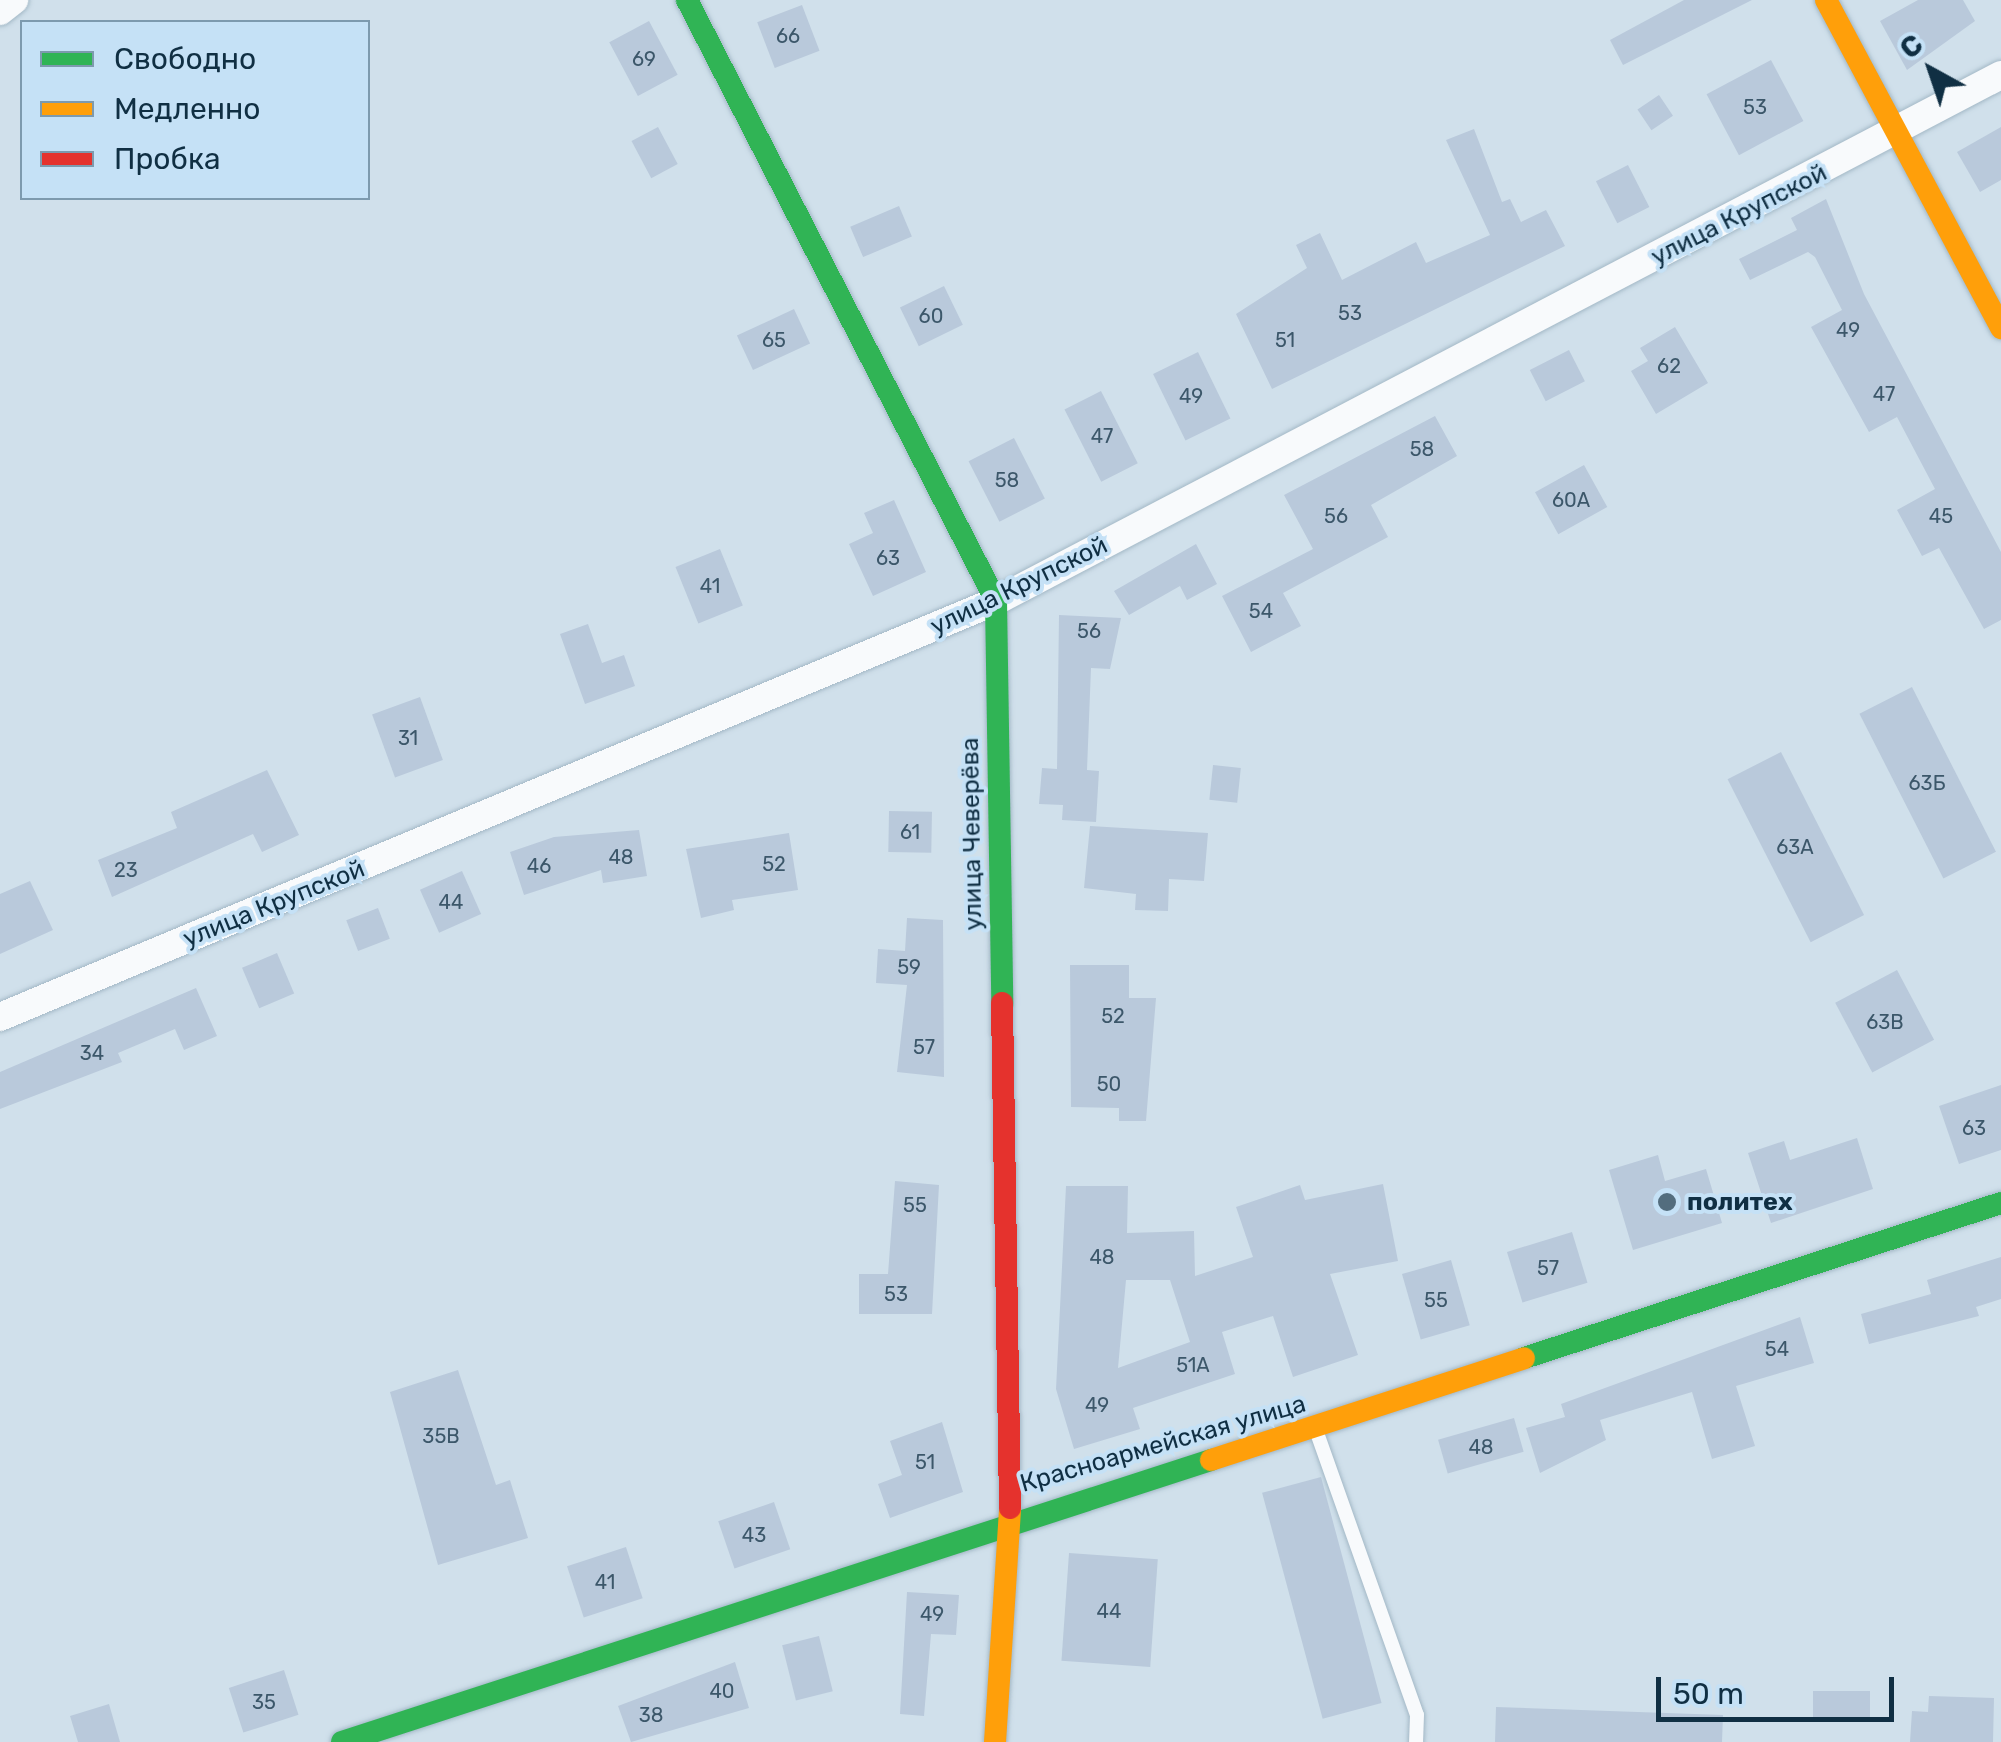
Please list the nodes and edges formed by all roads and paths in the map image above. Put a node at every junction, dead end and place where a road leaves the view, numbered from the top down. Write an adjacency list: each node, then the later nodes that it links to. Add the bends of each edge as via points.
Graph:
1 (14, 0): 4 (street)
2 (687, 0): 8 (main road, улица Чеверёва)
3 (1826, 0): 6 (main road)
4 (0, 11)
5 (2001, 75): 6 (street, улица Крупской)
6 (1899, 132): 7 (main road); 8 (street, улица Крупской)
7 (2001, 328)
8 (996, 601): 9 (street, улица Крупской); 12 (main road, улица Чеверёва)
9 (0, 1017)
10 (2001, 1203): 11 (main road, Красноармейская улица)
11 (1316, 1429): 12 (main road, Красноармейская улица); 15 (lane, via 1417,1715)
12 (1010, 1518): 13 (main road, Красноармейская улица); 14 (main road, улица Чеверёва)
13 (342, 1742)
14 (995, 1742)
15 (1416, 1742)

